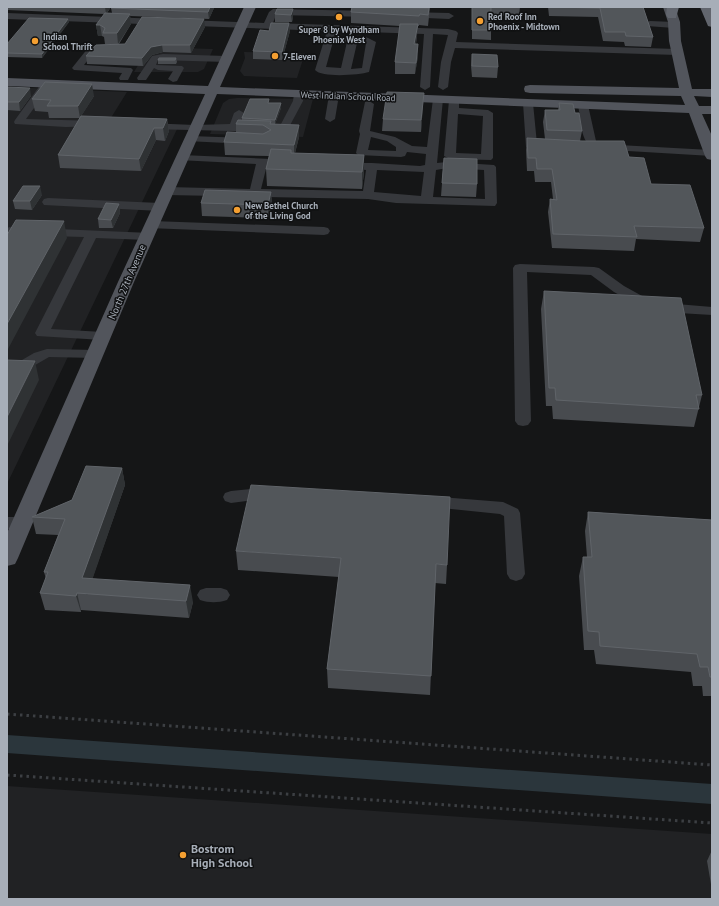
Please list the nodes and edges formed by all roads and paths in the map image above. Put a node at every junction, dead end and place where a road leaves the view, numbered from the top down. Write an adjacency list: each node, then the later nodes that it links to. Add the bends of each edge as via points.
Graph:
1 (250, 7): 9 (main road, North 27th Avenue)
2 (706, 7): 8 (highway)
3 (284, 9): 6 (lane); 11 (lane, via 273,12)
4 (672, 13): 10 (lane); 19 (main road)
5 (7, 16): 7 (lane)
6 (449, 16)
7 (140, 20): 9 (lane); 14 (lane)
8 (712, 23)
9 (242, 24): 11 (lane); 21 (main road, North 27th Avenue)
10 (650, 24)
11 (267, 26): 12 (lane)
12 (332, 28): 13 (lane); 15 (lane)
13 (428, 31): 17 (lane, via 453,33); 32 (lane)
14 (132, 32)
15 (329, 38): 16 (lane); 25 (lane, via 320,70)
16 (354, 39): 25 (lane); 25 (lane, via 371,42 366,70)
17 (451, 45): 19 (lane); 35 (lane)
18 (109, 49): 26 (lane, via 98,44 78,68 128,70)
19 (677, 52): 34 (main road)
20 (185, 58): 21 (lane); 22 (lane, via 155,58); 23 (lane)
21 (226, 59): 31 (main road, North 27th Avenue)
22 (150, 67): 23 (lane); 27 (lane)
23 (179, 68): 28 (lane)
24 (7, 74): 26 (main road, West Indian School Road)
25 (348, 74)
26 (124, 78): 27 (main road, West Indian School Road)
27 (142, 78): 28 (main road, West Indian School Road)
28 (173, 79): 31 (main road, West Indian School Road)
29 (7, 82): 30 (main road, West Indian School Road)
30 (48, 84): 31 (main road, West Indian School Road); 47 (lane, via 19,122)
31 (214, 85): 32 (main road, West Indian School Road); 37 (main road, West Indian School Road); 50 (main road, North 27th Avenue)
32 (425, 87): 35 (main road, West Indian School Road)
33 (520, 89): 34 (main road)
34 (686, 92): 36 (main road); 43 (main road)
35 (440, 93): 38 (main road, West Indian School Road); 39 (main road, West Indian School Road); 57 (lane)
36 (710, 93)
37 (299, 94): 38 (main road, West Indian School Road); 49 (lane, via 284,127)
38 (334, 95): 46 (lane)
39 (455, 100): 39 (lane, via 450,156 487,158 488,113); 40 (main road, West Indian School Road)
40 (528, 103): 42 (main road, West Indian School Road); 55 (lane, via 532,147)
41 (369, 104): 51 (lane, via 364,131)
42 (583, 105): 43 (main road, West Indian School Road); 54 (lane, via 590,141)
43 (694, 109): 44 (main road, West Indian School Road); 58 (main road)
44 (712, 110)
45 (239, 113): 49 (lane)
46 (330, 120)
47 (106, 124)
48 (137, 126): 50 (lane)
49 (234, 127): 50 (lane)
50 (193, 134): 52 (lane); 59 (main road, North 27th Avenue)
51 (366, 134): 53 (lane, via 391,139); 53 (lane, via 362,153 401,154)
52 (257, 142)
53 (402, 146): 57 (lane)
54 (598, 147): 56 (lane); 58 (lane)
55 (556, 148)
56 (580, 149)
57 (433, 151): 64 (lane)
58 (712, 154)
59 (182, 158): 60 (lane); 65 (main road, North 27th Avenue)
60 (262, 161): 61 (lane); 66 (lane)
61 (301, 162)
62 (330, 164): 63 (lane)
63 (372, 166): 64 (lane, via 420,169); 67 (lane)
64 (431, 167): 68 (lane); 68 (lane, via 490,167 491,203)
65 (168, 190): 66 (lane); 70 (main road, North 27th Avenue)
66 (255, 192): 67 (lane)
67 (368, 194): 68 (lane, via 396,199)
68 (427, 200)
69 (48, 202): 70 (lane)
70 (160, 207): 71 (main road, North 27th Avenue)
71 (149, 231): 72 (lane); 73 (lane); 76 (main road, North 27th Avenue)
72 (324, 231)
73 (92, 234): 74 (lane, via 10,231); 76 (lane, via 42,333)
74 (7, 235)
75 (712, 311): 79 (lane, via 649,306 594,271 520,268)
76 (103, 336): 77 (main road, North 27th Avenue)
77 (96, 354): 78 (lane, via 55,352 39,356 25,365); 83 (main road, North 27th Avenue)
78 (7, 364)
79 (523, 422)
80 (286, 493): 81 (lane)
81 (231, 497)
82 (414, 501): 85 (lane, via 503,508 512,513)
83 (15, 523): 84 (main road, North 27th Avenue)
84 (7, 558)
85 (516, 574)
86 (7, 714): 87 (path)
87 (712, 765)
88 (7, 775): 89 (path)
89 (712, 823)

